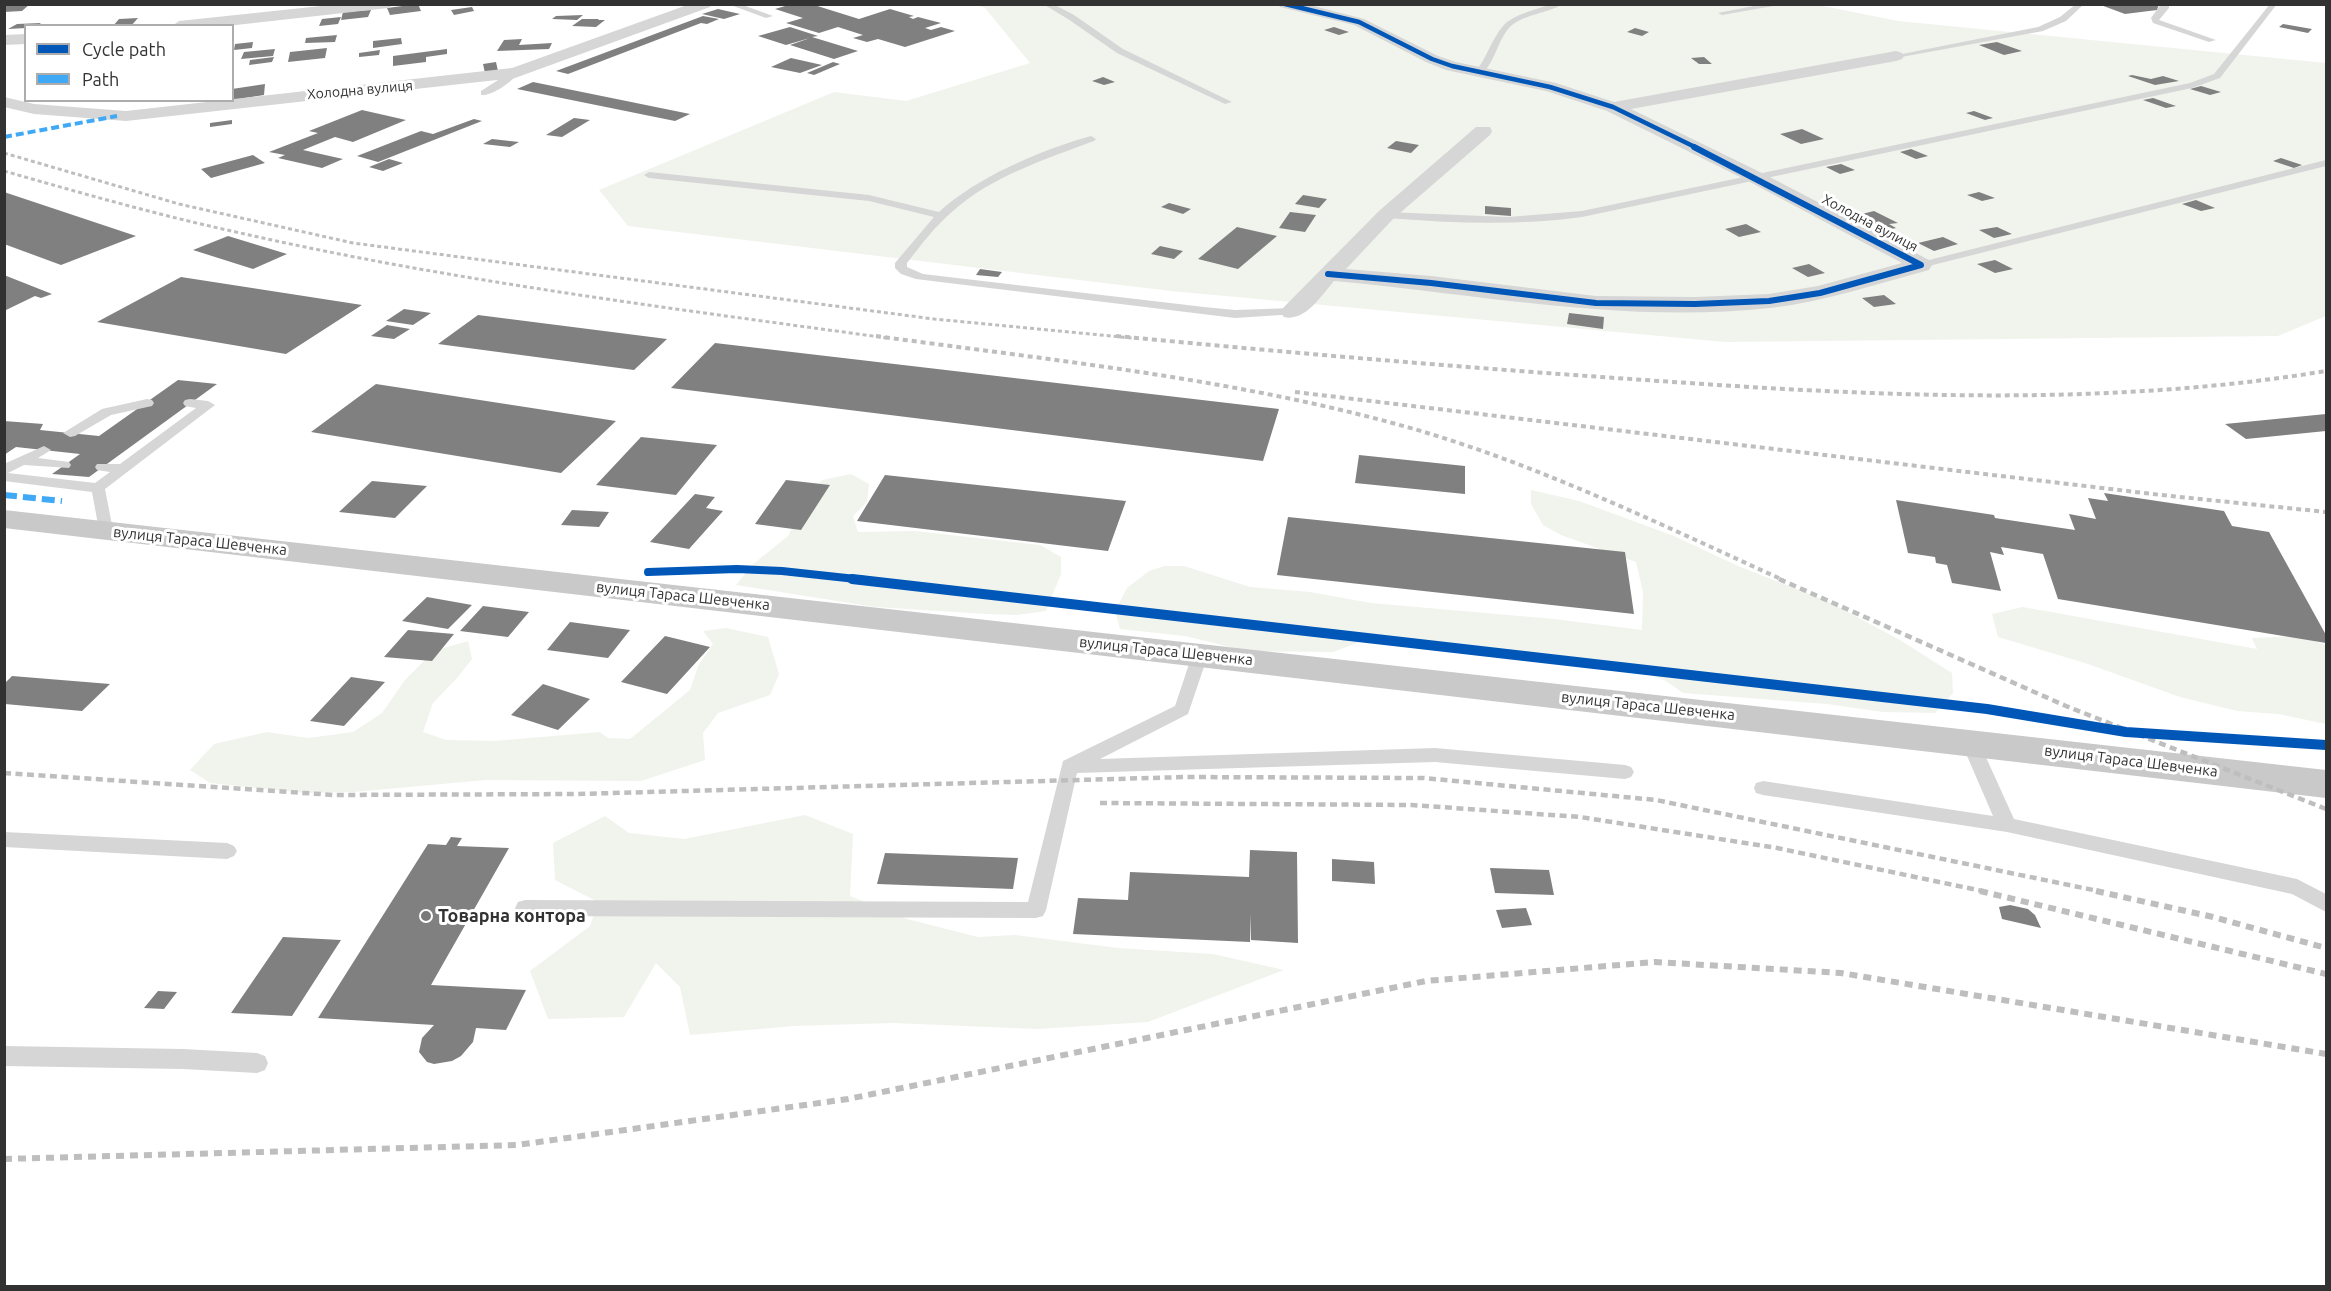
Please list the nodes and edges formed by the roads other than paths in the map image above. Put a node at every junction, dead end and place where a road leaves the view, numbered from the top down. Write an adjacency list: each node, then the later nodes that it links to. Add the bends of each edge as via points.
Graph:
1 (388, 4): 13 (street)
2 (705, 4): 19 (street, Холодна вулиця)
3 (731, 4): 12 (lane)
4 (1046, 4): 22 (lane, via 1120,51)
5 (1286, 4): 18 (street, Холодна вулиця, via 1359,22 1431,59)
6 (1560, 4): 18 (lane, via 1510,23 1491,59)
7 (1782, 4): 11 (lane)
8 (2081, 4): 17 (lane, via 2063,19 2040,29)
9 (2165, 4): 16 (lane, via 2154,18 2156,21)
10 (2274, 4): 28 (lane, via 2217,76 2192,85)
11 (1722, 14)
12 (769, 16)
13 (199, 24)
14 (24, 39): 15 (street)
15 (4, 40)
16 (2212, 40)
17 (1896, 56): 23 (street)
18 (1479, 72): 23 (street, Холодна вулиця, via 1550,87)
19 (514, 74): 20 (lane); 21 (street, Холодна вулиця, via 126,116 34,110)
20 (484, 93)
21 (4, 102)
22 (1228, 102)
23 (1613, 107): 28 (street, Холодна вулиця)
24 (1483, 131): 29 (street)
25 (1090, 139): 30 (lane, via 986,185 956,202)
26 (2326, 163): 31 (lane)
27 (649, 175): 30 (lane, via 869,198)
28 (1755, 177): 29 (lane, via 1547,220 1483,222); 31 (street, Холодна вулиця)
29 (1386, 215): 32 (street)
30 (941, 216): 33 (lane, via 901,263 904,273 1204,311)
31 (1921, 264): 32 (street, Холодна вулиця, via 1820,293 1769,302 1695,304 1596,303)
32 (1328, 274): 33 (street)
33 (1292, 312)
34 (147, 403): 36 (lane, via 107,411)
35 (190, 404): 41 (lane, via 208,405)
36 (70, 433)
37 (44, 450): 38 (lane)
38 (23, 461): 39 (lane); 42 (lane)
39 (64, 465)
40 (102, 467): 41 (lane)
41 (124, 469): 44 (lane)
42 (4, 470)
43 (4, 477): 44 (lane)
44 (98, 488): 46 (lane)
45 (4, 519): 46 (main road, вулиця Тараса Шевченка)
46 (106, 530): 47 (main road, вулиця Тараса Шевченка)
47 (1200, 655): 48 (main road, вулиця Тараса Шевченка); 49 (lane, via 1182,710)
48 (1970, 742): 51 (main road, вулиця Тараса Шевченка); 53 (lane)
49 (1069, 766): 50 (lane, via 1435,755); 57 (lane, via 1036,910)
50 (1625, 772)
51 (2326, 784)
52 (1763, 788): 53 (lane)
53 (2007, 825): 56 (lane, via 2297,887)
54 (4, 839): 55 (lane)
55 (227, 851)
56 (2326, 904)
57 (525, 908)
58 (4, 1056): 59 (lane)
59 (257, 1064)

